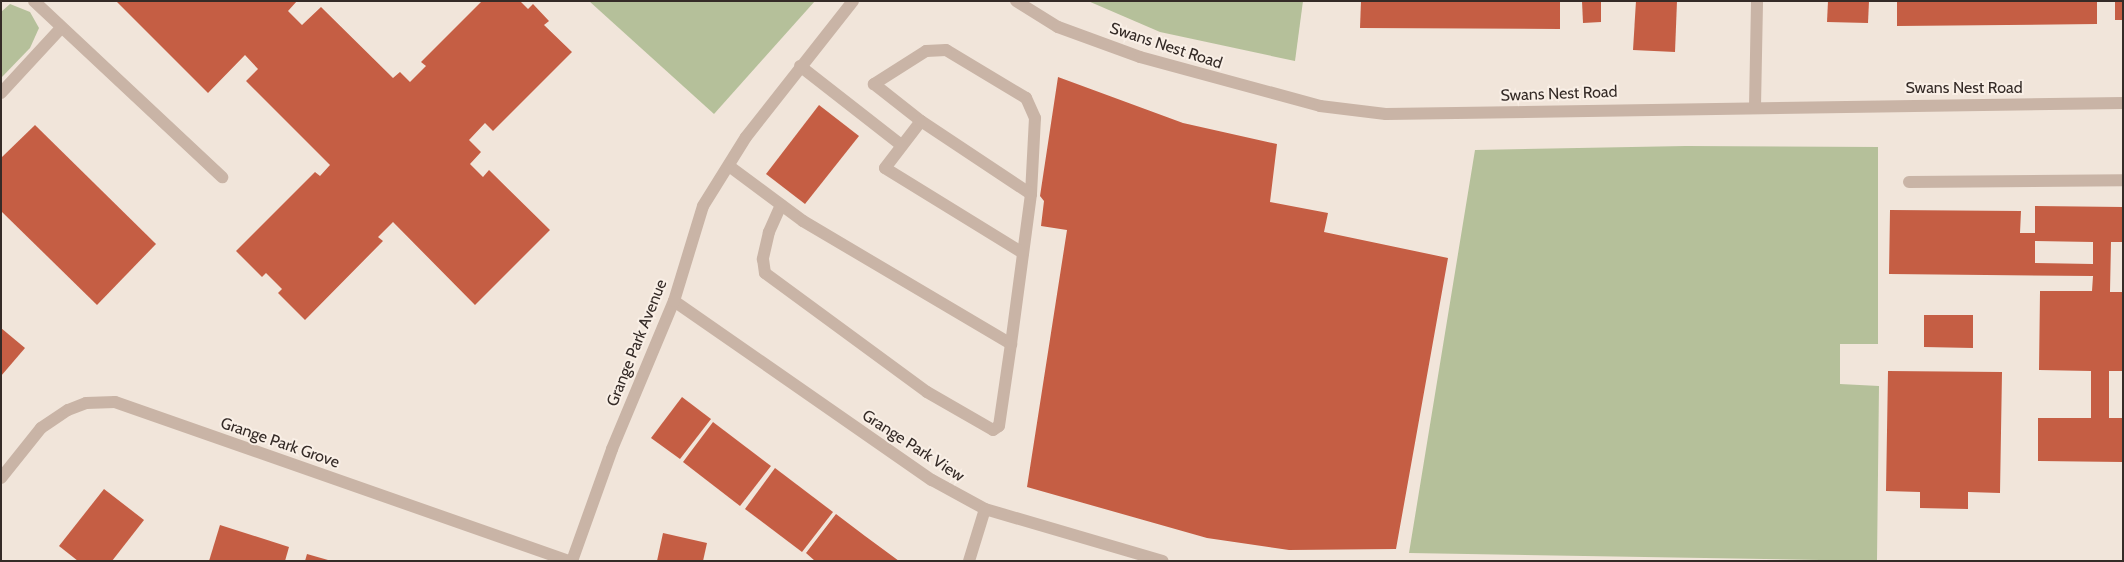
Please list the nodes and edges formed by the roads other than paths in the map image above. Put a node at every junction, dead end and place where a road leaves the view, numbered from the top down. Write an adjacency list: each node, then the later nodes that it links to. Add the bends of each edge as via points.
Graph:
1 (34, 1): 5 (street)
2 (853, 1): 6 (street, Grange Park Avenue)
3 (1016, 1): 9 (street, Swans Nest Road, via 1058,27 1140,57 1320,106 1386,114)
4 (1757, 1): 9 (street)
5 (61, 28): 7 (street); 13 (street)
6 (800, 66): 11 (street); 12 (street, Grange Park Avenue)
7 (1, 93)
8 (2123, 103): 9 (street, Swans Nest Road)
9 (1755, 107)
10 (921, 121): 11 (street); 16 (street); 16 (street, via 874,84 926,51 946,50 1026,98 1035,118)
11 (901, 145): 18 (street, via 885,168)
12 (728, 166): 17 (street); 19 (street, Grange Park Avenue, via 703,206)
13 (222, 177)
14 (2123, 180): 15 (street)
15 (1908, 182)
16 (1031, 194): 18 (street)
17 (781, 205): 20 (street); 20 (street, via 767,241 765,273 801,303 982,428 993,430 999,426)
18 (1023, 253): 20 (street)
19 (674, 301): 22 (street, Grange Park View, via 924,475); 23 (street, Grange Park Avenue)
20 (1011, 344)
21 (1, 478): 23 (street, Grange Park Grove, via 41,428 68,410 86,403 115,402)
22 (985, 509): 24 (street); 25 (street, Grange Park View)
23 (571, 561)
24 (969, 561)
25 (1163, 561)

